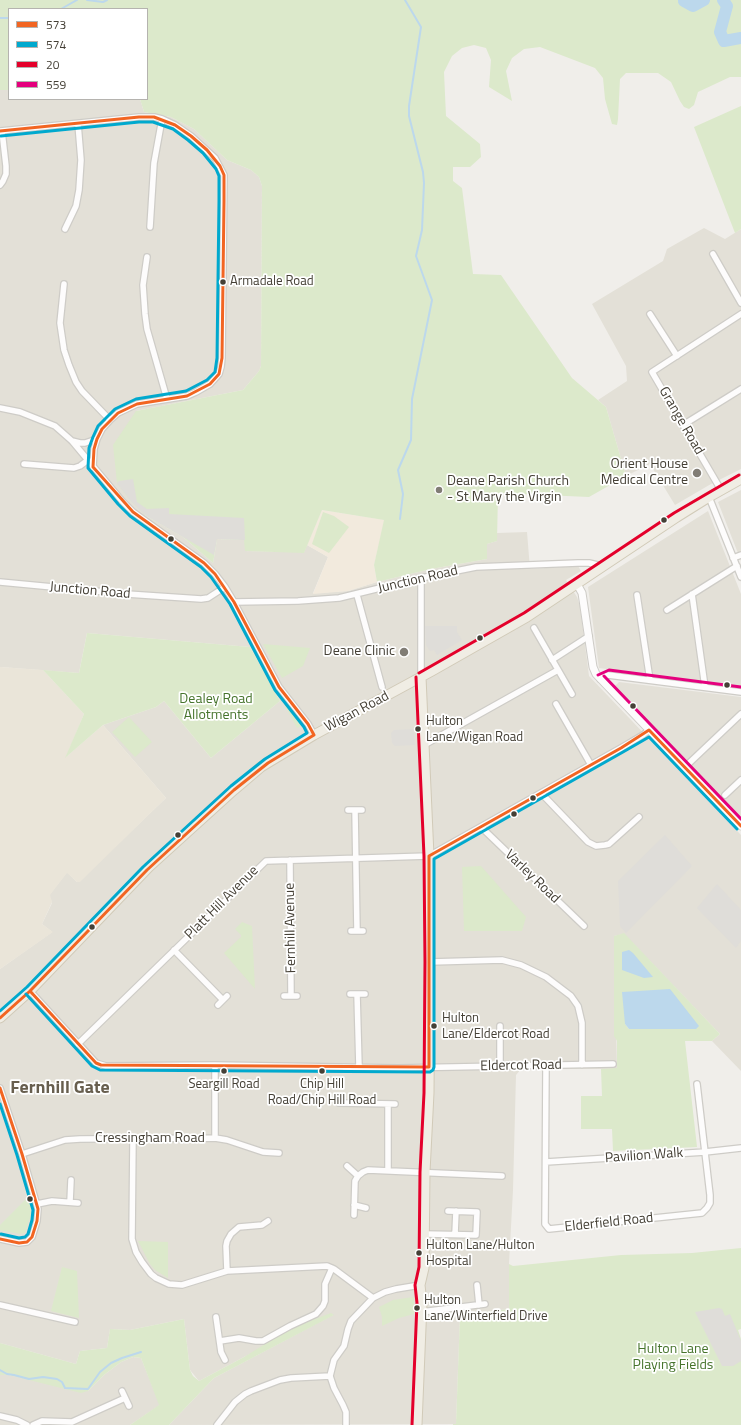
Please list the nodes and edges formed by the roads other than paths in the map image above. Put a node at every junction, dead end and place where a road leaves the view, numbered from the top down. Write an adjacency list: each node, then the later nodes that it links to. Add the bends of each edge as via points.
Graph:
1 (162, 120): 2 (street, via 139,117); 5 (street, via 154,163); 15 (street, via 191,136 207,150 224,175 221,367 215,379 204,388 187,396)
2 (78, 124): 3 (street); 6 (street, via 81,160 79,190 76,206)
3 (1, 131): 4 (street, via 6,174)
4 (0, 185)
5 (150, 227)
6 (65, 229)
7 (713, 254): 10 (street)
8 (147, 257): 15 (street, via 143,285 147,329)
9 (64, 284): 17 (street, via 60,323 66,357 82,391)
10 (741, 303)
11 (650, 314): 13 (street)
12 (741, 314): 13 (street)
13 (677, 356): 18 (street, Grange Road, via 652,372)
14 (741, 389): 18 (street)
15 (167, 399): 17 (street, via 137,404)
16 (0, 408): 20 (street, via 43,420 55,426)
17 (110, 420): 19 (street)
18 (683, 425): 25 (street, Grange Road)
19 (97, 439): 20 (street, via 85,443); 23 (street)
20 (72, 441): 21 (street)
21 (88, 460): 22 (street, via 74,468); 23 (street)
22 (24, 464)
23 (93, 467): 35 (street, via 133,512 204,563)
24 (741, 479): 25 (main road, Wigan Road)
25 (721, 490): 26 (main road, Wigan Road)
26 (709, 497): 28 (street); 29 (main road, Wigan Road)
27 (741, 555): 28 (street)
28 (733, 558): 30 (street)
29 (602, 566): 32 (street, Junction Road, via 578,563 476,567); 34 (main road, Wigan Road)
30 (737, 566): 31 (street); 36 (street)
31 (741, 577)
32 (421, 578): 37 (street, Junction Road); 47 (street)
33 (0, 582): 35 (street, Junction Road, via 201,599 208,598)
34 (577, 584): 42 (street, via 582,593); 47 (main road, Wigan Road, via 527,617)
35 (225, 587): 39 (street)
36 (692, 594): 40 (street); 51 (street)
37 (357, 595): 39 (street, Junction Road, via 328,600); 44 (street)
38 (637, 595): 49 (street)
39 (234, 602): 57 (street, via 279,687)
40 (667, 610)
41 (534, 628): 43 (street)
42 (589, 636): 43 (street); 48 (street, via 594,669)
43 (552, 660): 46 (street)
44 (376, 666): 45 (street); 50 (street)
45 (369, 668)
46 (558, 670): 53 (street); 58 (street)
47 (421, 677): 57 (main road, Wigan Road); 58 (main road)
48 (600, 679): 49 (street, via 608,675); 56 (street)
49 (650, 680): 51 (street)
50 (382, 687)
51 (704, 687): 52 (street)
52 (741, 692)
53 (572, 694)
54 (556, 704): 59 (street)
55 (741, 714): 60 (street)
56 (649, 730): 59 (street, via 643,736); 60 (street)
57 (314, 735): 77 (main road, Wigan Road, via 268,763 234,790 147,870)
58 (424, 745): 70 (main road)
59 (591, 765): 62 (street)
60 (685, 767): 68 (street)
61 (741, 780): 63 (street)
62 (542, 793): 67 (street, via 588,842 596,846 609,844); 69 (street)
63 (724, 795)
64 (348, 810): 65 (street)
65 (355, 810): 66 (street); 71 (street)
66 (362, 810)
67 (639, 817)
68 (741, 826)
69 (481, 827): 70 (street); 73 (street, Varley Road)
70 (429, 856): 71 (street, Platt Hill Avenue); 76 (main road)
71 (356, 858): 72 (street, Platt Hill Avenue); 74 (street, via 360,931)
72 (290, 860): 75 (street, Platt Hill Avenue, via 263,862); 81 (street, Fernhill Avenue, via 294,996)
73 (584, 926)
74 (350, 931)
75 (174, 950): 82 (street); 85 (street, Platt Hill Avenue)
76 (430, 962): 88 (street, via 502,960 521,964 546,977 571,996 578,1006 582,1023); 92 (main road)
77 (30, 991): 83 (main road, Wigan Road); 85 (street, Eldercot Road)
78 (350, 994): 79 (street)
79 (357, 994): 80 (street); 91 (street)
80 (365, 994)
81 (284, 996)
82 (223, 1000)
83 (0, 1018)
84 (500, 1026): 89 (street)
85 (78, 1044): 87 (street, Eldercot Road, via 96,1063 106,1066)
86 (613, 1064): 88 (street, Eldercot Road)
87 (215, 1065): 91 (street, Eldercot Road); 96 (street)
88 (582, 1065): 90 (street, Eldercot Road)
89 (500, 1066): 90 (street, Eldercot Road); 92 (street, Eldercot Road)
90 (546, 1066): 102 (street, Elderfield Road)
91 (359, 1067): 92 (street, Eldercot Road)
92 (429, 1067): 105 (main road)
93 (697, 1084): 99 (street, Elderfield Road)
94 (0, 1088): 101 (street)
95 (339, 1103): 104 (street, via 391,1104)
96 (215, 1138): 97 (street, Cressingham Road); 100 (street, Cressingham Road, via 263,1152)
97 (133, 1139): 101 (street, Cressingham Road, via 73,1139); 122 (street, via 132,1239 142,1262 156,1278 177,1285)
98 (741, 1148): 99 (street, Pavilion Walk)
99 (705, 1152): 102 (street, Pavilion Walk); 102 (street, Elderfield Road, via 710,1203 702,1212 556,1229 549,1229 545,1224)
100 (279, 1153)
101 (22, 1154): 111 (street)
102 (546, 1162)
103 (347, 1166): 106 (street)
104 (388, 1170): 105 (street); 106 (street, via 368,1170)
105 (425, 1172): 107 (street); 118 (main road)
106 (358, 1176): 112 (street, via 354,1186)
107 (502, 1176)
108 (71, 1180): 109 (street)
109 (70, 1202): 110 (street); 111 (street, via 48,1201)
110 (78, 1203)
111 (38, 1204): 120 (street, via 37,1221 32,1237 19,1244)
112 (354, 1205): 113 (street); 116 (street)
113 (366, 1208)
114 (448, 1211): 115 (street)
115 (456, 1211): 119 (street); 119 (street, via 477,1212 476,1235)
116 (354, 1215)
117 (268, 1221): 122 (street, via 262,1225 240,1227 231,1234 226,1246)
118 (425, 1234): 119 (street); 123 (main road, via 424,1268)
119 (455, 1234)
120 (0, 1239)
121 (332, 1268): 122 (street, via 322,1266); 125 (street); 132 (street, via 325,1284 325,1302 316,1314 263,1341 239,1338)
122 (227, 1271)
123 (420, 1285): 125 (street, via 385,1292); 129 (main road)
124 (477, 1285): 128 (street)
125 (373, 1298): 134 (street, via 351,1321 344,1346 334,1360)
126 (485, 1304): 128 (street)
127 (0, 1305): 131 (street)
128 (479, 1305): 129 (street)
129 (421, 1312): 143 (main road)
130 (216, 1317): 132 (street)
131 (76, 1322)
132 (220, 1341): 133 (street)
133 (225, 1360)
134 (330, 1376): 141 (street, via 280,1380 244,1394); 142 (street, via 346,1412)
135 (122, 1390): 136 (street)
136 (125, 1398): 137 (street); 140 (street, via 72,1422 42,1421)
137 (129, 1406)
138 (0, 1416): 139 (street)
139 (27, 1425)
140 (33, 1425)
141 (217, 1425)
142 (346, 1425)
143 (417, 1425)

